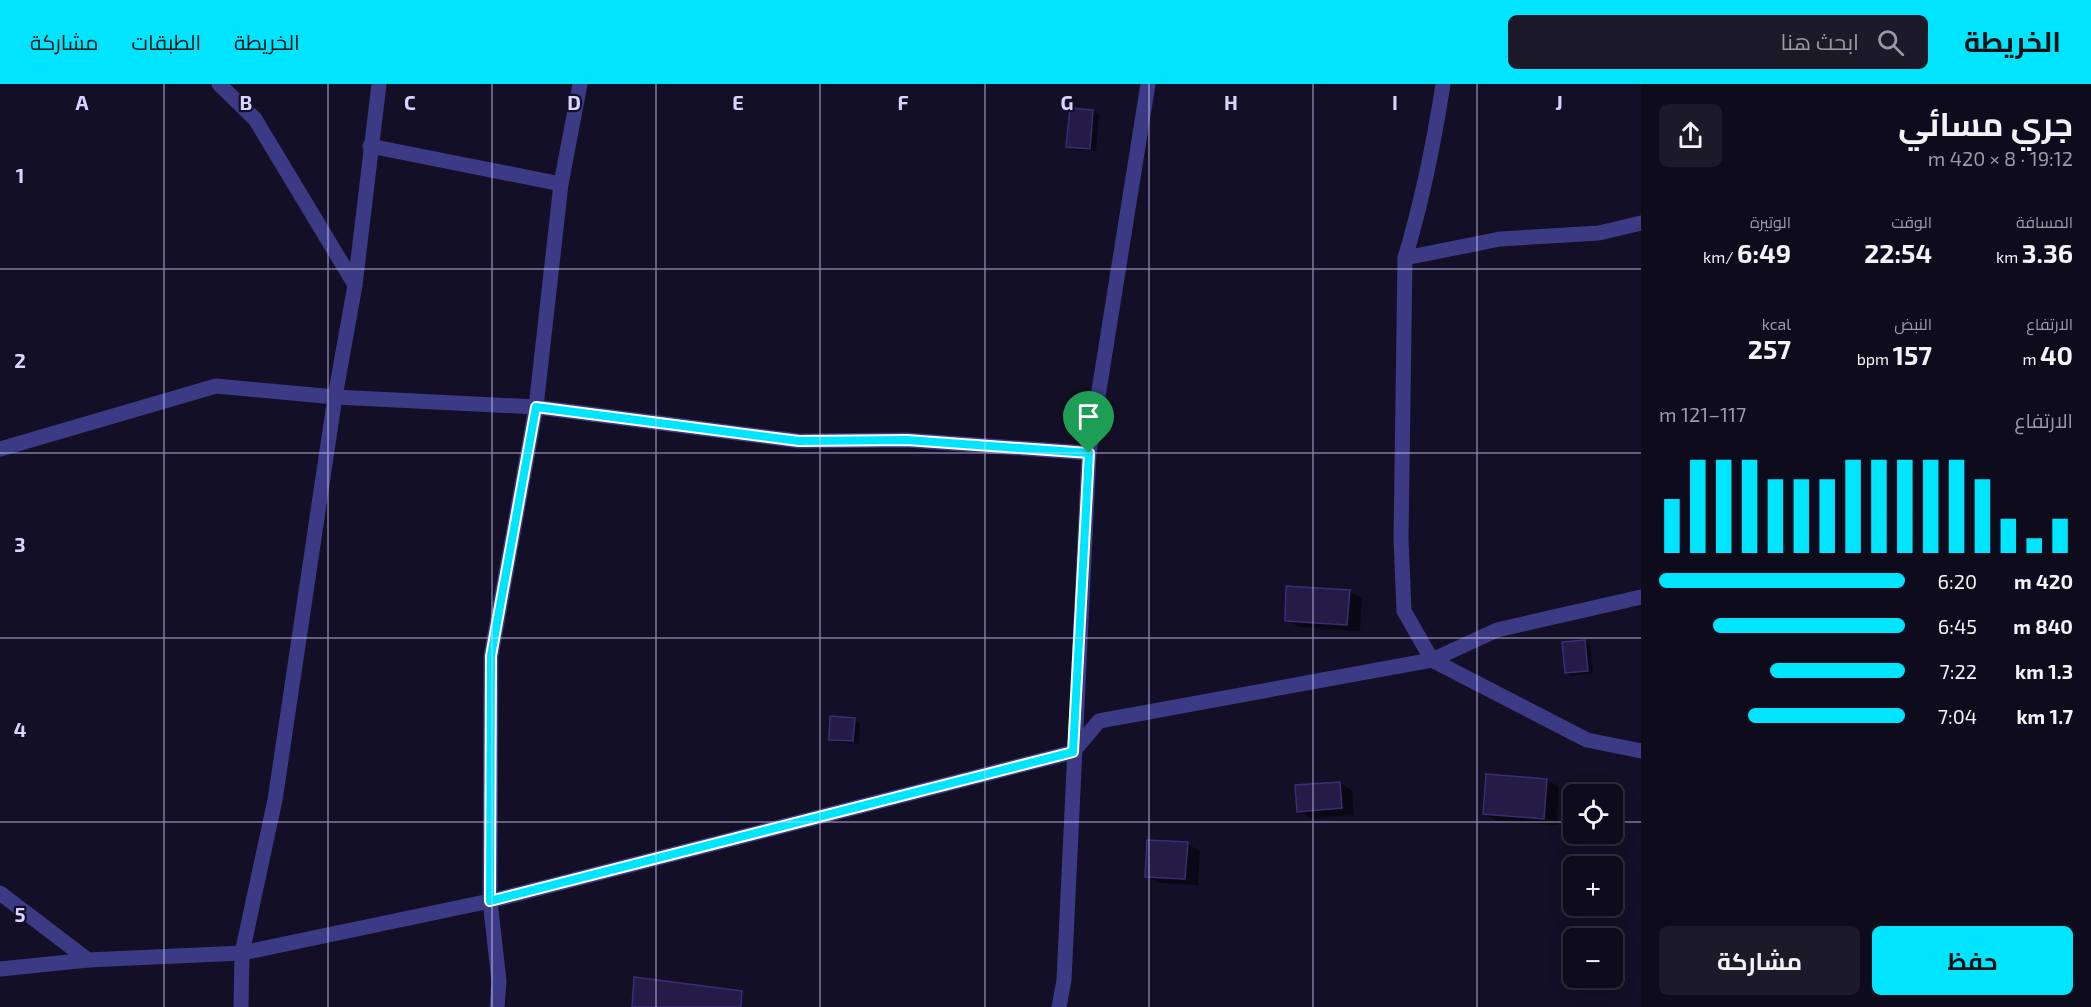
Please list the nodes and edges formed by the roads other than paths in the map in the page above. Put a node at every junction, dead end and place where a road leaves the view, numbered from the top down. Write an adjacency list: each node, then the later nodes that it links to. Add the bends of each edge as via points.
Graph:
1 (219, 84): 10 (street, via 255,119)
2 (379, 84): 6 (street)
3 (580, 84): 7 (street)
4 (1148, 84): 14 (street)
5 (1443, 84): 9 (street, via 1432,152)
6 (370, 146): 7 (street); 10 (street)
7 (561, 184): 12 (street)
8 (1641, 223): 9 (street, via 1599,234 1500,239)
9 (1405, 258): 16 (street, via 1401,539 1404,611)
10 (355, 285): 11 (street)
11 (335, 398): 12 (street); 13 (street, via 216,386); 21 (street, via 275,800)
12 (536, 407): 14 (street, via 799,441 907,440); 20 (street, via 491,656)
13 (0, 449)
14 (1089, 453): 18 (street)
15 (1641, 597): 16 (street, via 1497,630)
16 (1432, 660): 17 (street, via 1587,740); 18 (street, via 1099,721)
17 (1641, 751)
18 (1073, 752): 20 (street); 26 (street, via 1064,980)
19 (0, 893): 22 (street)
20 (490, 901): 21 (street); 25 (street, via 499,981)
21 (242, 953): 22 (street); 24 (street)
22 (88, 960): 23 (street)
23 (0, 969)
24 (241, 1007)
25 (497, 1007)
26 (1059, 1007)

